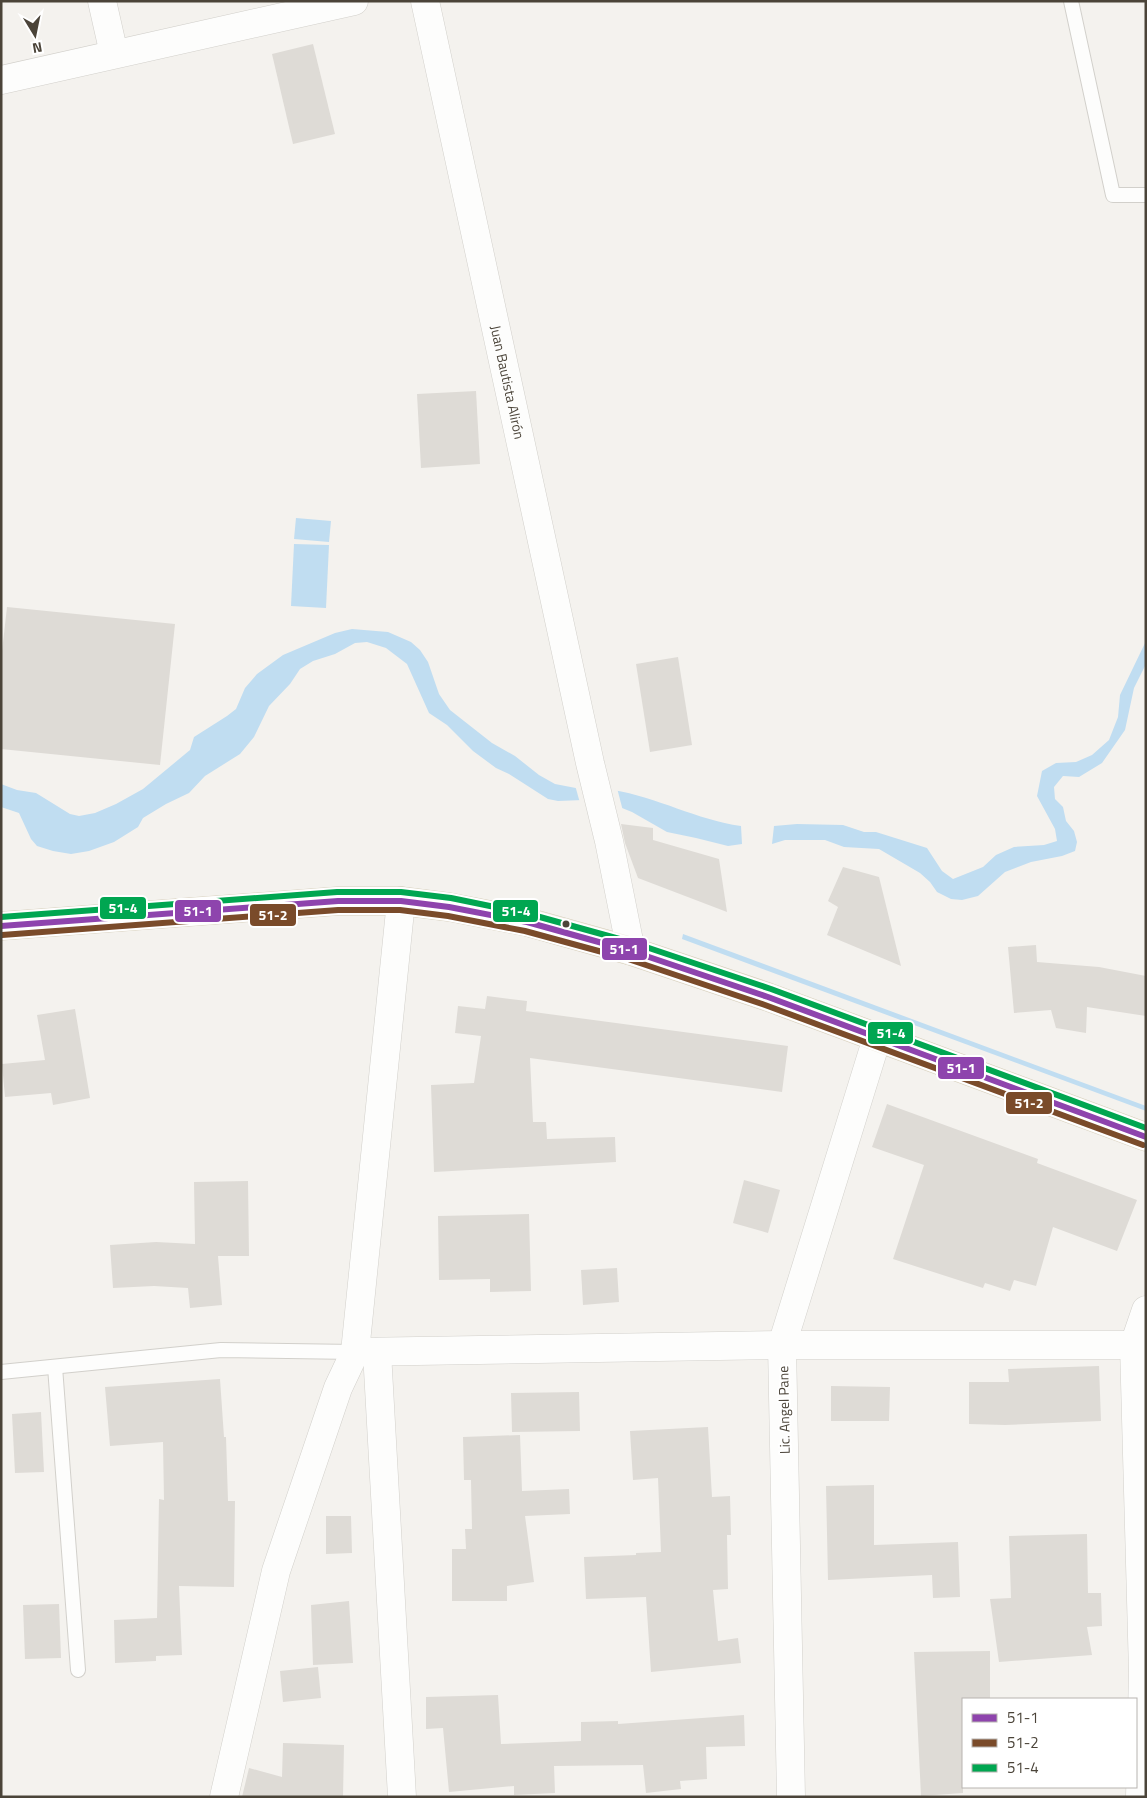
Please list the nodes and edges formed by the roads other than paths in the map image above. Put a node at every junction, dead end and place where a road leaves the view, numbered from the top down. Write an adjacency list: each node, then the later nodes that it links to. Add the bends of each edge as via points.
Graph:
1 (102, 1): 5 (street)
2 (354, 1): 5 (street)
3 (425, 1): 10 (street, Juan Bautista Alirón)
4 (1071, 1): 7 (lane, via 1113,195)
5 (114, 54): 6 (street)
6 (1, 80)
7 (1146, 195)
8 (401, 901): 9 (main road, via 338,901); 10 (main road, via 527,922); 16 (street)
9 (1, 926)
10 (631, 950): 11 (main road)
11 (877, 1038): 12 (main road); 14 (street, Lic. Angel Pane)
12 (1146, 1136)
13 (1146, 1310): 15 (street)
14 (782, 1345): 15 (street); 16 (street); 23 (street, Lic. Angel Pane)
15 (1134, 1345): 20 (street)
16 (366, 1352): 17 (lane, via 221,1350); 21 (street, via 338,1388 276,1571); 22 (street)
17 (55, 1367): 18 (lane); 19 (lane)
18 (1, 1372)
19 (78, 1670)
20 (1144, 1672): 24 (street)
21 (224, 1797)
22 (402, 1797)
23 (791, 1797)
24 (1140, 1797)

